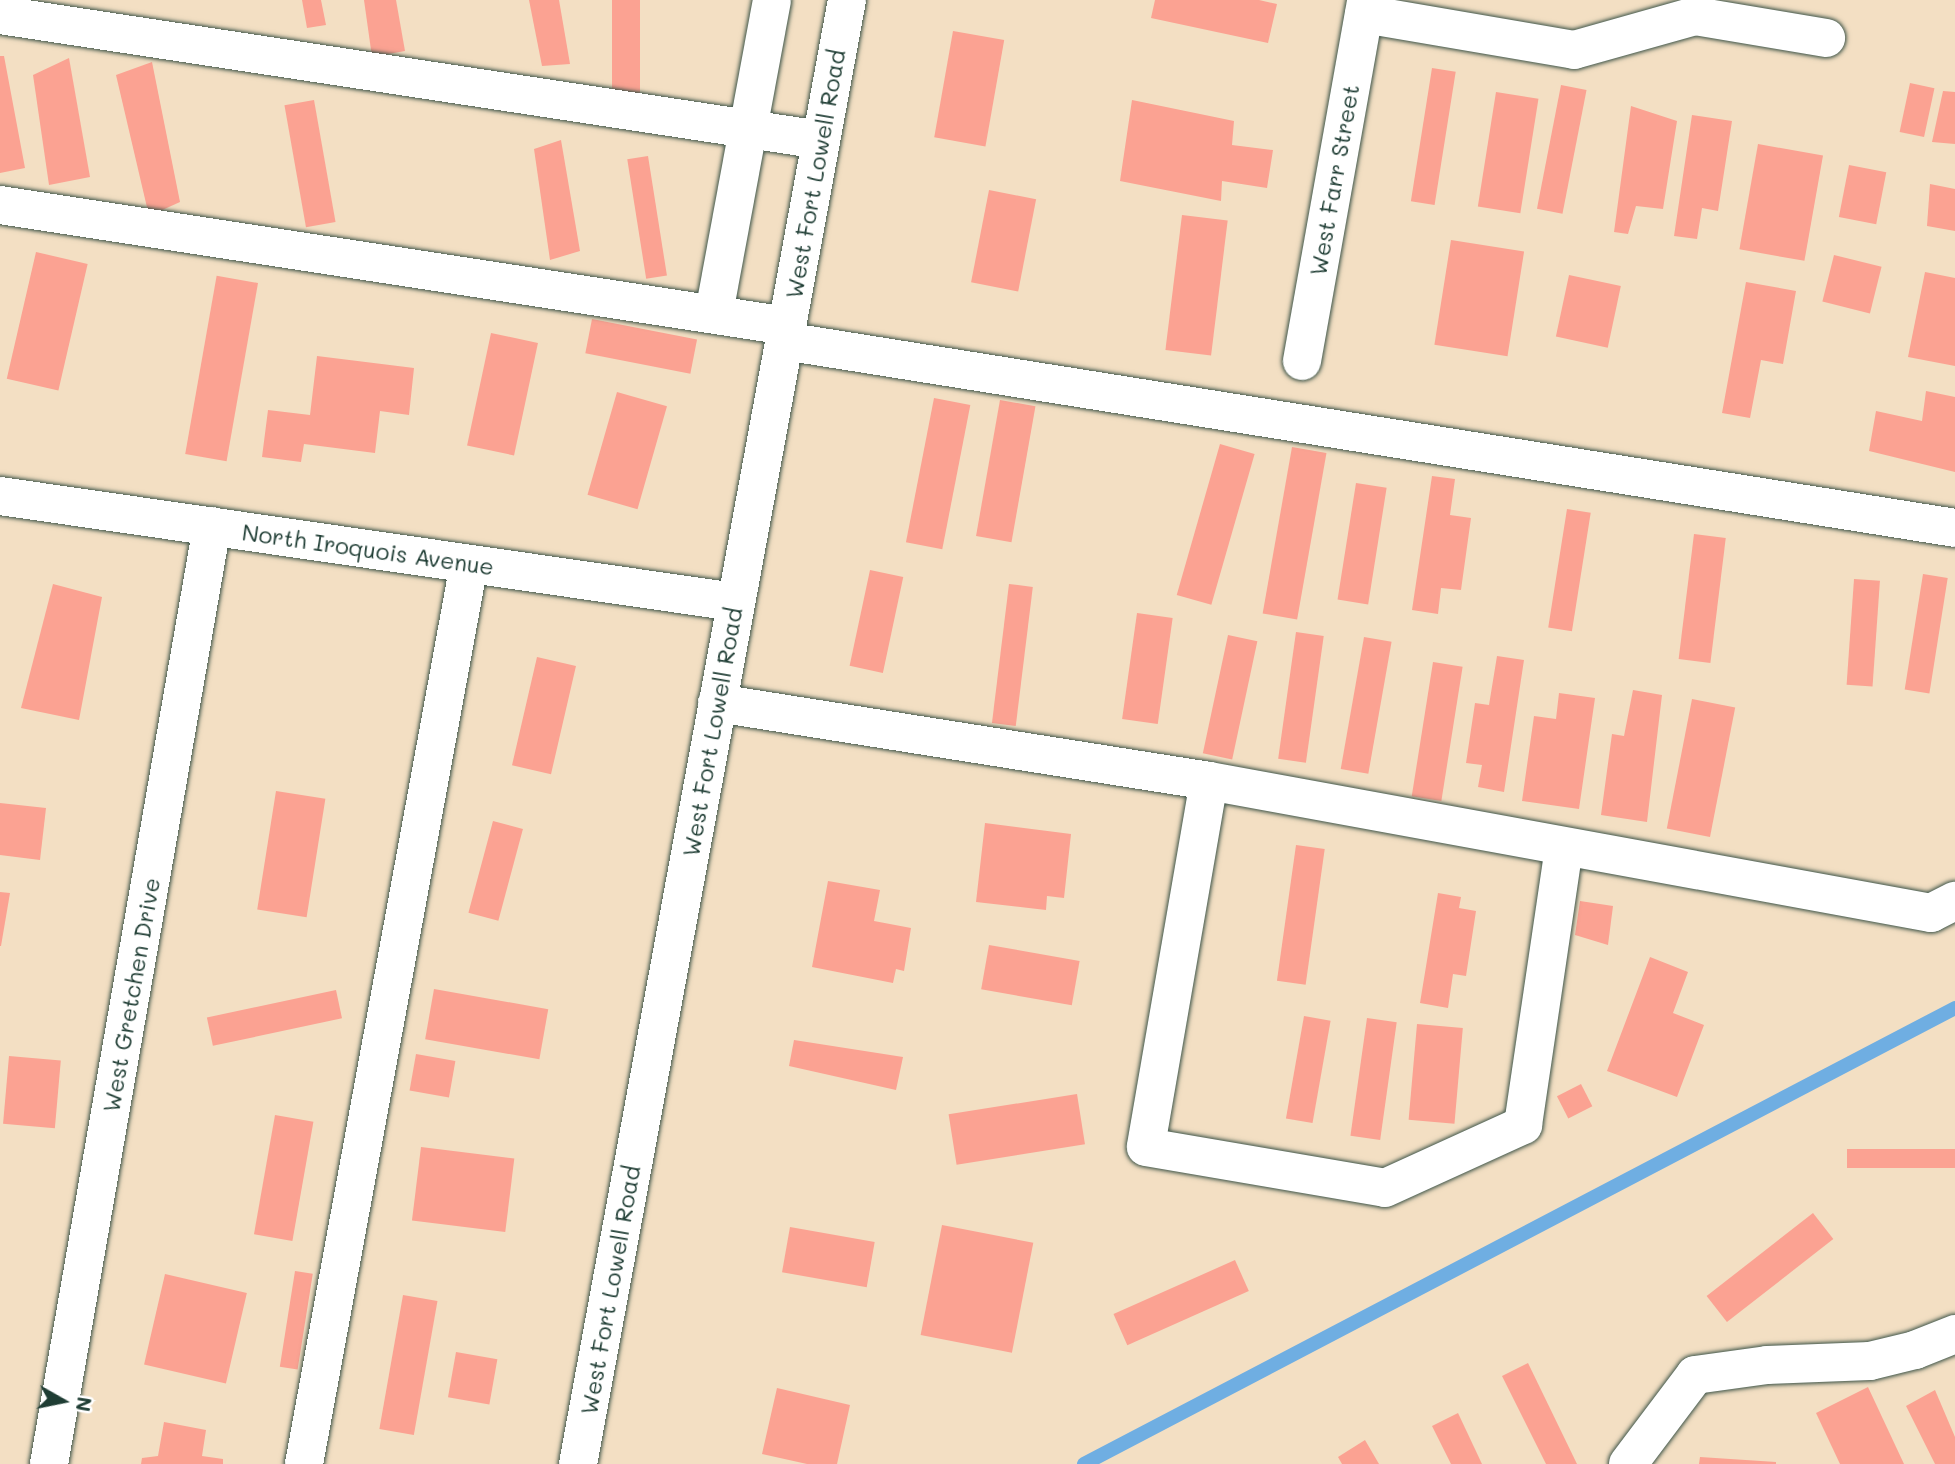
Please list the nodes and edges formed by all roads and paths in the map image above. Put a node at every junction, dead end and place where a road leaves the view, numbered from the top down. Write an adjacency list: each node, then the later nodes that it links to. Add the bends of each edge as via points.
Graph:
1 (772, 0): 6 (street)
2 (847, 0): 7 (street, West Fort Lowell Road)
3 (1365, 7): 5 (street, via 1574,50 1695,16); 11 (street, West Farr Street)
4 (0, 15): 6 (street)
5 (1826, 38)
6 (748, 129): 7 (street); 9 (street)
7 (821, 140): 10 (street, West Fort Lowell Road)
8 (0, 205): 9 (street)
9 (714, 313): 10 (street)
10 (786, 334): 14 (street); 16 (street, West Fort Lowell Road)
11 (1302, 361)
12 (0, 496): 13 (street, North Iroquois Avenue)
13 (212, 526): 15 (street, North Iroquois Avenue); 22 (street, West Gretchen Drive)
14 (1955, 528)
15 (469, 564): 16 (street, North Iroquois Avenue); 23 (street)
16 (735, 602): 17 (street, West Fort Lowell Road)
17 (717, 703): 18 (street); 24 (street, West Fort Lowell Road)
18 (1209, 781): 19 (street); 19 (street, via 1146,1147 1385,1188 1523,1125)
19 (1564, 849): 20 (street, via 1931,913)
20 (1955, 901)
21 (1955, 1334): 25 (street, via 1870,1361 1768,1365 1695,1375)
22 (49, 1464)
23 (304, 1464)
24 (578, 1464)
25 (1628, 1464)

